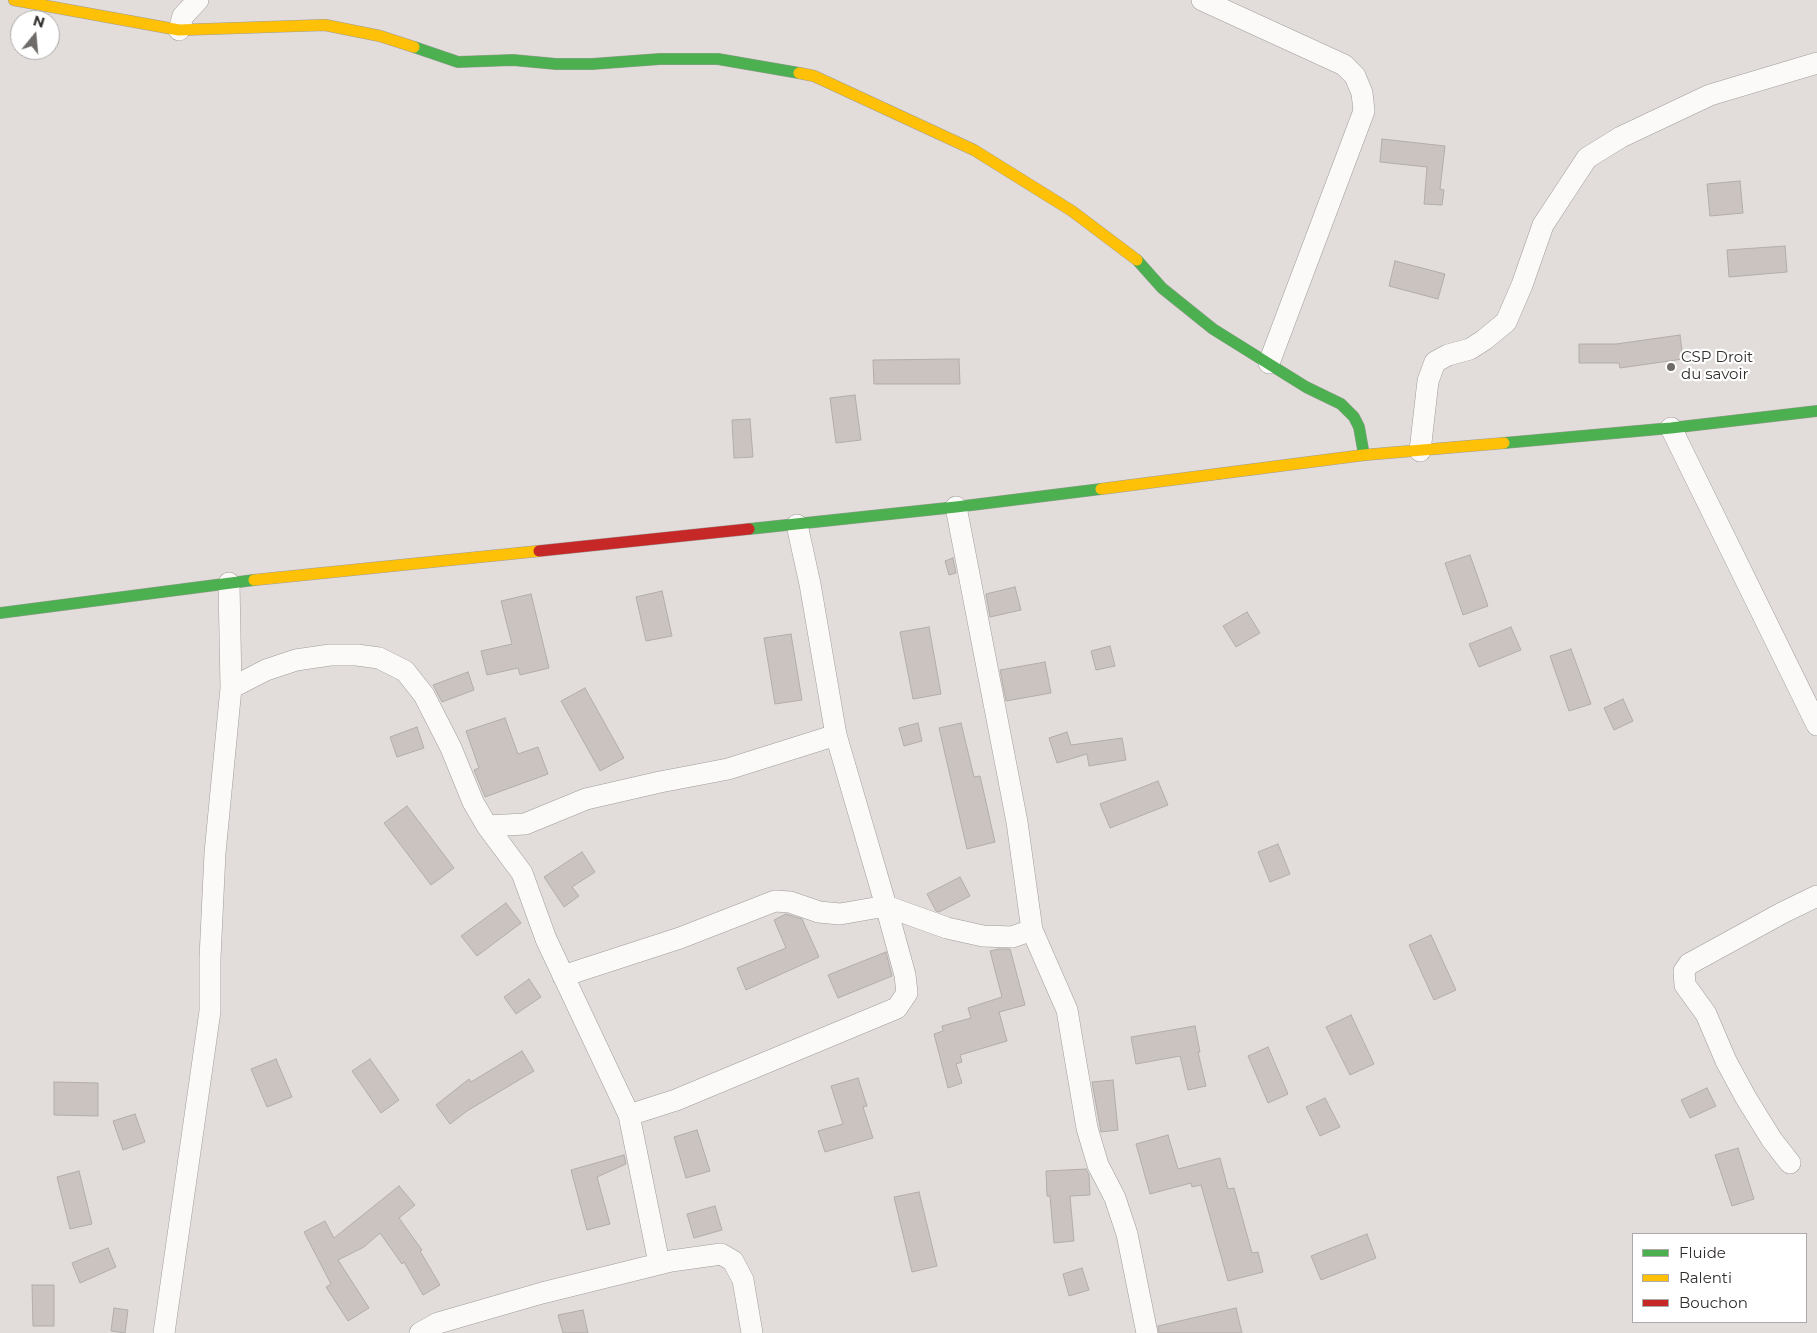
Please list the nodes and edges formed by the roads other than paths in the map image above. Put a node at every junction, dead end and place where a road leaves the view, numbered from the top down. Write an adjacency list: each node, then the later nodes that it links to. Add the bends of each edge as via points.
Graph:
1 (14, 0): 4 (main road)
2 (198, 0): 4 (street, via 183,16)
3 (1202, 0): 6 (street, via 1344,65 1355,76 1362,93 1364,111)
4 (179, 30): 6 (main road, via 325,25 380,36 458,62 514,60 592,64 718,59 814,76 974,150 1072,211 1136,260 1162,288 1213,329)
5 (1817, 63): 9 (street, via 1710,95 1622,137 1587,158 1544,225 1506,322 1470,349 1435,362 1428,381)
6 (1269, 363): 10 (main road, via 1306,387 1341,404 1354,417 1359,428)
7 (1817, 411): 8 (main road)
8 (1671, 428): 9 (main road); 16 (street)
9 (1420, 451): 10 (main road)
10 (1364, 455): 11 (main road)
11 (956, 507): 12 (main road); 21 (street, via 1017,822)
12 (797, 525): 13 (main road); 17 (street)
13 (229, 583): 14 (main road); 15 (street)
14 (0, 613)
15 (231, 688): 18 (street, via 273,667 330,655 379,658 404,671 424,695); 26 (street, via 215,853 210,1011)
16 (1817, 726)
17 (836, 735): 18 (street, via 728,769 586,799 525,824); 20 (street)
18 (487, 826): 22 (street, via 522,873)
19 (1817, 896): 24 (street, via 1689,964 1684,971 1685,985 1706,1014 1746,1098)
20 (886, 906): 21 (street, via 946,928 982,936 1012,937); 22 (street, via 840,914 775,901 680,938); 23 (street, via 907,993 897,1008 676,1100)
21 (1032, 930): 29 (street, via 1067,1010 1087,1128 1098,1165 1115,1198 1127,1234)
22 (563, 976): 23 (street)
23 (629, 1115): 25 (street)
24 (1790, 1163)
25 (659, 1263): 27 (street, via 438,1323); 28 (street, via 721,1254 733,1261 742,1280)
26 (164, 1333)
27 (420, 1333)
28 (752, 1333)
29 (1147, 1333)

